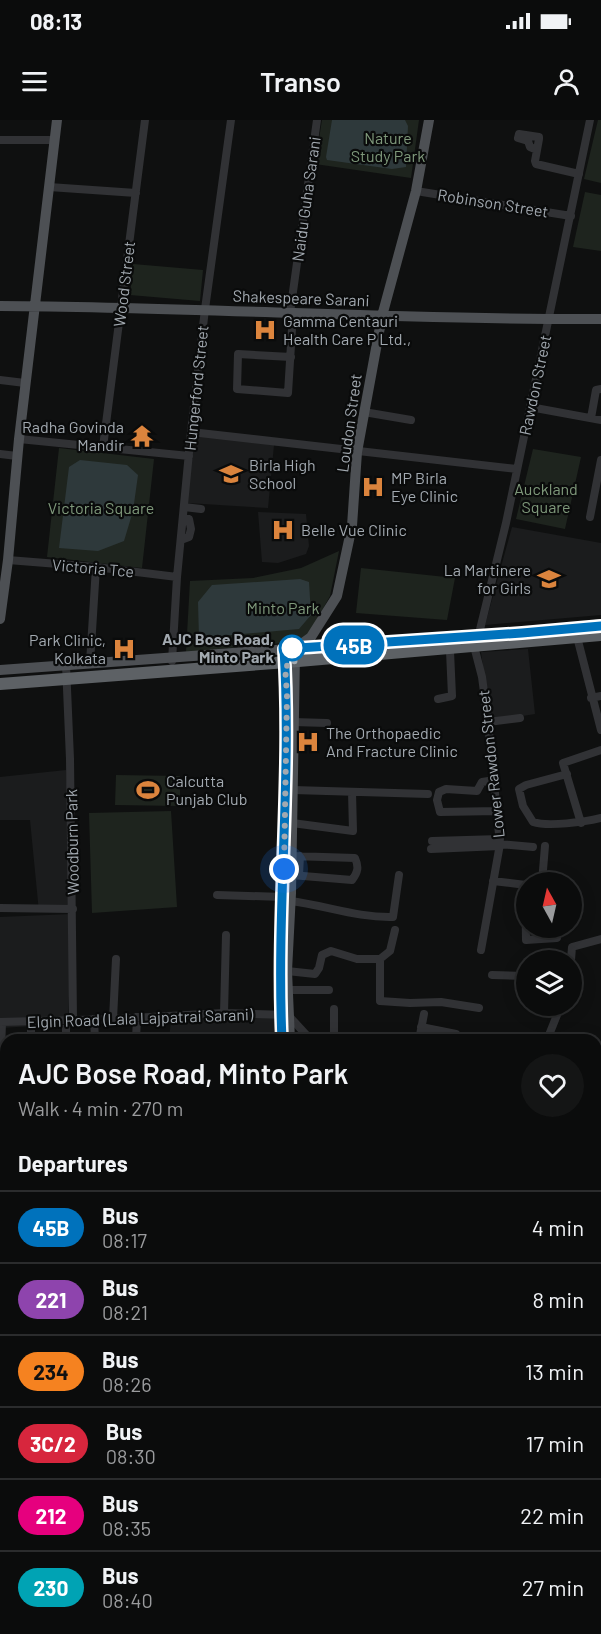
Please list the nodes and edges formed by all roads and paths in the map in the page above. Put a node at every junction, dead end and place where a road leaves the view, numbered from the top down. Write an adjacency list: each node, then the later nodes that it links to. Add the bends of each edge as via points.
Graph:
1 (57, 120): 8 (main road)
2 (145, 120): 13 (street, Wood Street)
3 (231, 120): 18 (street, Hungerford Street)
4 (317, 120): 19 (street, Naidu Guha Sarani)
5 (429, 120): 12 (main road, Loudon Street)
6 (590, 120): 10 (street, Rawdon Street)
7 (0, 140): 8 (street)
8 (55, 140): 11 (main road)
9 (537, 150): 10 (street, via 536,164)
10 (579, 174): 14 (street, Rawdon Street)
11 (49, 187): 13 (street); 16 (main road)
12 (416, 190): 14 (street, Robinson Street); 20 (main road, Loudon Street)
13 (136, 193): 17 (street, Wood Street)
14 (571, 216): 21 (street, Rawdon Street)
15 (0, 306): 16 (main road, Shakespeare Sarani)
16 (35, 307): 17 (main road, Shakespeare Sarani); 25 (main road)
17 (121, 309): 18 (main road, Shakespeare Sarani); 34 (street, Wood Street)
18 (205, 309): 19 (main road, Shakespeare Sarani); 32 (street, Hungerford Street)
19 (291, 313): 20 (main road, Shakespeare Sarani); 23 (street, Naidu Guha Sarani)
20 (382, 316): 21 (main road, Shakespeare Sarani); 28 (main road, Loudon Street)
21 (549, 319): 22 (main road, Shakespeare Sarani); 27 (street, Rawdon Street)
22 (601, 319)
23 (291, 357): 23 (street, Naidu Guha Sarani, via 288,393 237,389 238,354)
24 (0, 380): 25 (street)
25 (25, 383): 33 (main road)
26 (601, 389): 29 (street, via 597,390)
27 (530, 407): 29 (street); 40 (street, Rawdon Street)
28 (364, 412): 30 (street); 35 (main road, Loudon Street)
29 (591, 418): 31 (street)
30 (411, 420)
31 (601, 420)
32 (191, 432): 35 (street); 38 (street, Hungerford Street)
33 (19, 438): 34 (street); 37 (main road)
34 (103, 447): 38 (street)
35 (357, 452): 40 (street); 55 (main road, Loudon Street, via 352,526 337,596 311,637)
36 (0, 454): 37 (street)
37 (17, 456): 45 (main road)
38 (189, 456): 42 (street, Hungerford Street)
39 (601, 460): 41 (street)
40 (517, 469): 52 (street, Rawdon Street)
41 (600, 474): 44 (street)
42 (184, 507): 43 (street); 47 (street, Hungerford Street)
43 (201, 508)
44 (590, 516)
45 (8, 560): 46 (street, Victoria Tce); 48 (main road)
46 (96, 567): 47 (street, Victoria Tce); 59 (street)
47 (177, 577): 58 (street, Hungerford Street)
48 (0, 619)
49 (601, 626): 50 (main road); 64 (highway, bridge)
50 (575, 628): 52 (main road); 54 (street)
51 (601, 634): 66 (highway, bridge)
52 (477, 636): 55 (main road); 56 (street, Rawdon Street)
53 (601, 640): 54 (main road)
54 (577, 642): 56 (main road); 69 (street)
55 (290, 648): 58 (main road); 61 (main road)
56 (475, 650): 57 (main road); 73 (street, Lower Rawdon Street)
57 (450, 651): 61 (main road); 70 (street, via 452,696)
58 (172, 657): 59 (main road); 63 (street, Hungerford Street)
59 (90, 663): 60 (main road)
60 (66, 665): 62 (main road); 65 (street, Woodburn Park)
61 (290, 665): 63 (main road); 72 (main road); 97 (main road)
62 (0, 670)
63 (171, 675): 65 (main road)
64 (0, 676)
65 (67, 683): 67 (main road); 99 (street, Woodburn Park)
66 (0, 684)
67 (0, 689)
68 (601, 696): 69 (street)
69 (591, 698): 75 (street)
70 (438, 699)
71 (520, 718): 73 (street)
72 (293, 722): 74 (street); 79 (main road)
73 (488, 722): 78 (street, Lower Rawdon Street)
74 (327, 723)
75 (601, 730)
76 (601, 750): 77 (street, via 563,763)
77 (567, 774): 85 (street); 85 (street, via 522,787 518,792 535,824)
78 (495, 780): 82 (street, Lower Rawdon Street); 82 (street, via 482,782 477,791 446,789 440,792 438,807 440,812)
79 (293, 790): 80 (street); 84 (main road)
80 (352, 792): 81 (street); 84 (street, via 353,831)
81 (428, 794)
82 (498, 811): 86 (street, Lower Rawdon Street)
83 (601, 818): 85 (street)
84 (292, 823): 90 (main road)
85 (581, 823)
86 (500, 843): 87 (street); 89 (street); 94 (street, Lower Rawdon Street)
87 (432, 845)
88 (545, 846): 91 (street)
89 (533, 847)
90 (296, 856): 92 (main road); 92 (street, via 355,858 358,866 352,880)
91 (543, 872)
92 (295, 875): 97 (main road)
93 (399, 875): 97 (street, via 393,917)
94 (494, 880): 95 (street); 105 (street, Lower Rawdon Street)
95 (516, 883)
96 (217, 895): 97 (street)
97 (287, 899): 109 (main road); 118 (main road, via 279,984)
98 (0, 908): 99 (street)
99 (73, 909): 121 (street, Woodburn Park)
100 (395, 930): 108 (street, via 390,951)
101 (226, 935): 116 (street)
102 (526, 938): 103 (street)
103 (557, 938)
104 (601, 939): 106 (street)
105 (481, 950)
106 (572, 950)
107 (116, 959): 123 (street)
108 (380, 960): 109 (street, via 327,951 315,974); 114 (street, via 380,1001 441,1002)
109 (287, 971): 112 (main road)
110 (492, 975): 111 (street)
111 (516, 976)
112 (288, 990): 113 (street); 118 (main road)
113 (329, 990)
114 (479, 1008)
115 (334, 1009): 134 (street)
116 (224, 1013): 118 (street, Elgin Road (Lala Lajpatrai Sarani)); 120 (street, Elgin Road (Lala Lajpatrai Sarani))
117 (424, 1014): 126 (street)
118 (285, 1015): 131 (main road); 132 (main road); 133 (street)
119 (557, 1016): 137 (street)
120 (137, 1017): 123 (street, Elgin Road (Lala Lajpatrai Sarani)); 130 (street)
121 (70, 1019): 122 (street, Elgin Road (Lala Lajpatrai Sarani)); 124 (street, Elgin Road (Lala Lajpatrai Sarani)); 128 (street, Woodburn Park)
122 (94, 1019): 123 (street, Elgin Road (Lala Lajpatrai Sarani)); 129 (street)
123 (113, 1020)
124 (31, 1021): 125 (street, Elgin Road (Lala Lajpatrai Sarani)); 127 (street)
125 (1, 1022)
126 (422, 1027): 135 (street); 136 (street)
127 (31, 1034)
128 (67, 1034)
129 (94, 1034)
130 (136, 1034)
131 (283, 1034)
132 (289, 1034)
133 (305, 1034)
134 (334, 1034)
135 (420, 1034)
136 (456, 1034)
137 (550, 1034)

